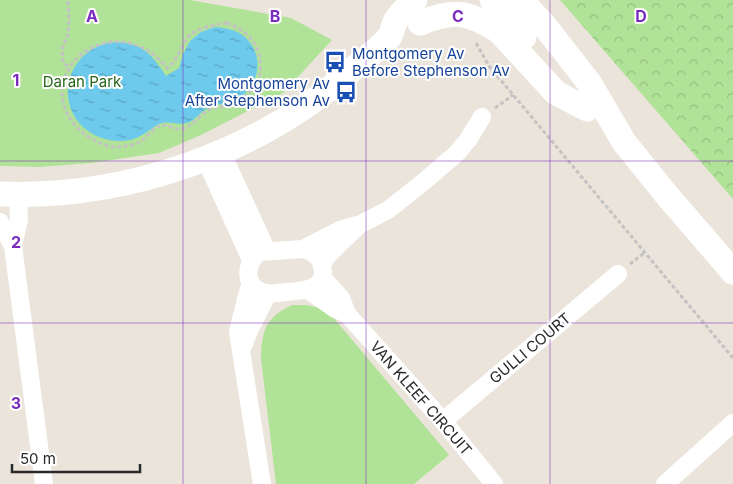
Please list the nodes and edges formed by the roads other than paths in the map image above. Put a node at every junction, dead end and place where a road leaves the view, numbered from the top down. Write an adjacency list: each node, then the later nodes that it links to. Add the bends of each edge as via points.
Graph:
1 (446, 0): 4 (main road)
2 (492, 0): 5 (main road)
3 (521, 0): 7 (main road, via 590,84)
4 (418, 11): 5 (main road, via 466,15 488,24 499,31 556,93); 8 (main road, via 396,20 390,36 299,111)
5 (587, 108): 7 (main road)
6 (482, 117): 11 (street, via 468,140 435,172 388,210)
7 (624, 142): 17 (main road)
8 (213, 155): 9 (main road, via 164,172 104,186); 14 (street); 15 (street)
9 (9, 194): 12 (street, via 19,220)
10 (0, 222): 12 (street)
11 (361, 224): 13 (street, via 340,230); 16 (street, via 328,255)
12 (13, 246): 26 (street)
13 (303, 249): 14 (street); 16 (street, via 319,258)
14 (267, 251): 15 (street, via 260,252)
15 (251, 260): 19 (street, via 248,269)
16 (322, 270): 20 (street, via 318,284); 22 (street, VAN KLEEF CIRCUIT, via 341,298)
17 (733, 272)
18 (618, 274): 24 (street, GULLI COURT)
19 (251, 283): 21 (street); 23 (street, via 238,332)
20 (308, 290): 21 (street); 22 (street, VAN KLEEF CIRCUIT, via 334,309)
21 (267, 294): 23 (street)
22 (347, 314): 24 (street, VAN KLEEF CIRCUIT)
23 (242, 349): 27 (street)
24 (443, 421): 28 (street, VAN KLEEF CIRCUIT)
25 (733, 423): 29 (street)
26 (44, 484)
27 (262, 484)
28 (494, 484)
29 (665, 484)

